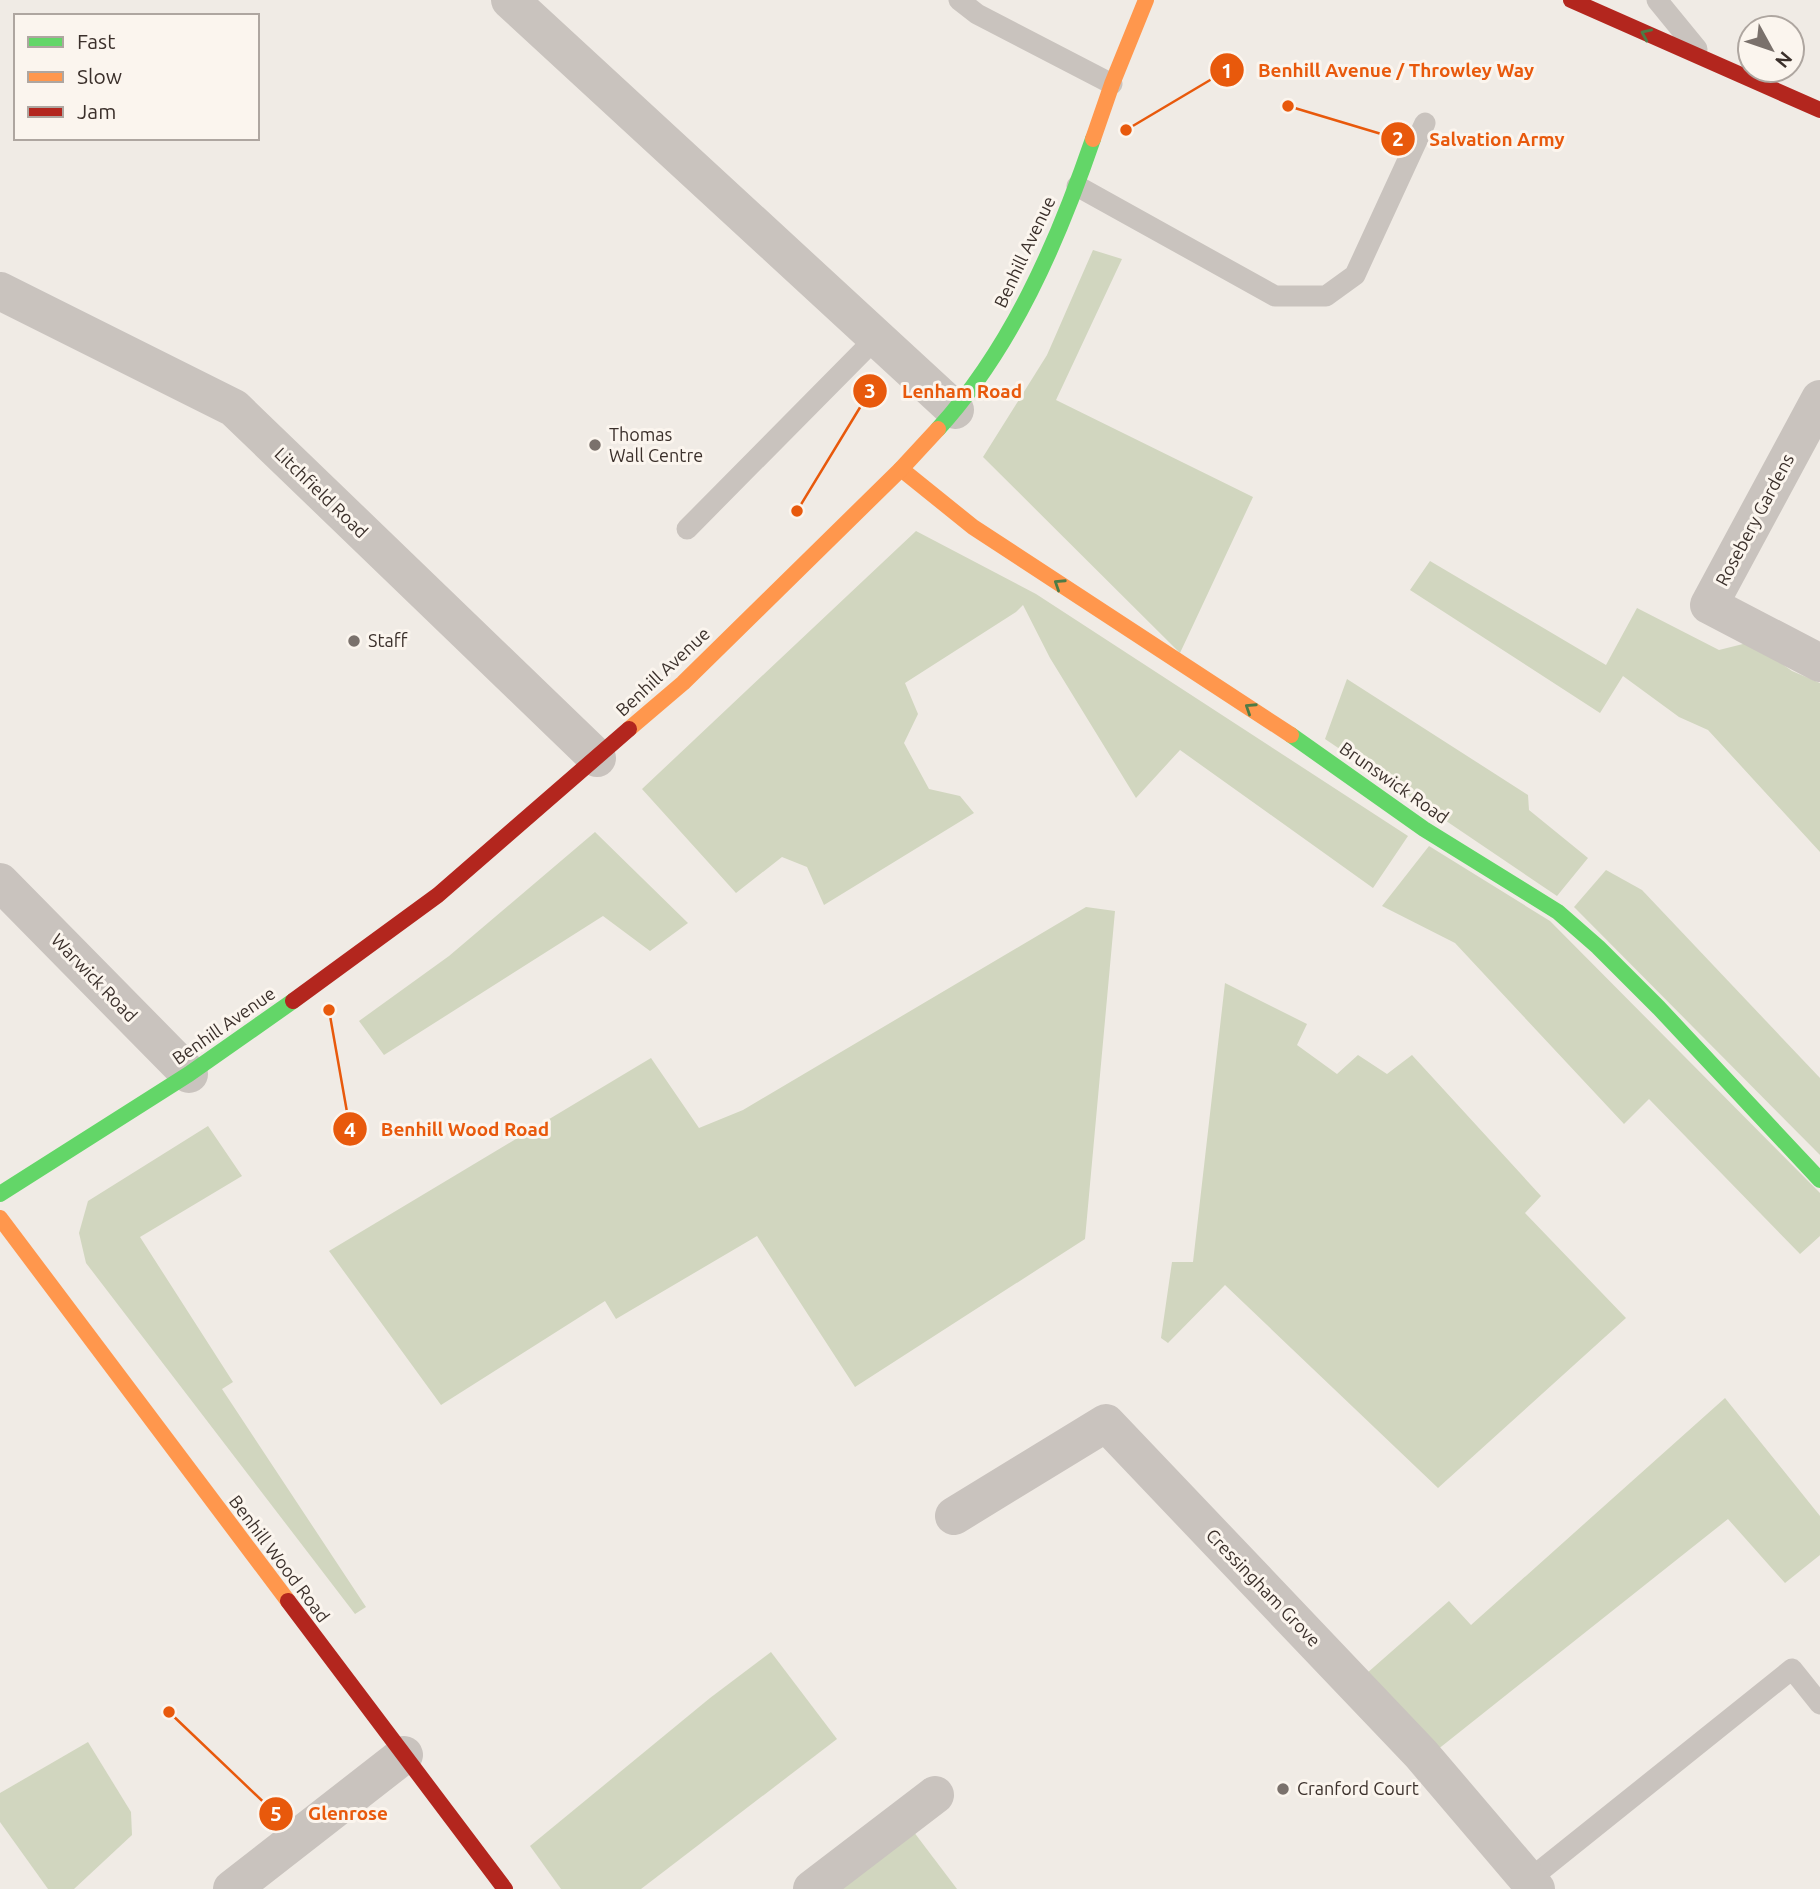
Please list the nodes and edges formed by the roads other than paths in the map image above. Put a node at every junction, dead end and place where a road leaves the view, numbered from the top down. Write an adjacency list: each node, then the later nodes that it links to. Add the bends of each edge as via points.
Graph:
1 (510, 0): 12 (street)
2 (959, 0): 7 (lane, via 977,14)
3 (1146, 0): 7 (street, Benhill Avenue)
4 (1571, 0): 6 (street, one-way to 4)
5 (1657, 0): 6 (lane)
6 (1708, 62): 8 (street)
7 (1112, 84): 10 (street, Benhill Avenue)
8 (1820, 110)
9 (1425, 123): 10 (lane, via 1355,275 1326,296 1275,296)
10 (1077, 186): 14 (street, Benhill Avenue, via 1009,331)
11 (0, 290): 18 (street, Litchfield Road, via 234,408)
12 (875, 339): 14 (street); 16 (lane)
13 (1820, 399): 17 (street, Rosebery Gardens, via 1709,604)
14 (955, 410): 15 (street, Benhill Avenue)
15 (901, 469): 18 (street, Benhill Avenue, via 683,683); 21 (street, Brunswick Road, one-way to 15, via 1659,1008 1558,912 1424,829 1307,745 973,527)
16 (687, 529)
17 (1820, 663)
18 (597, 758): 20 (street, Benhill Avenue, via 438,895)
19 (0, 881): 20 (street, Warwick Road)
20 (189, 1074): 22 (street, Benhill Avenue)
21 (1820, 1180)
22 (0, 1194)
23 (0, 1218): 26 (street, Benhill Wood Road)
24 (954, 1517): 28 (street, Cressingham Grove, via 1106,1423 1421,1754)
25 (1820, 1704): 28 (lane, via 1792,1669)
26 (404, 1755): 29 (street); 30 (street, Benhill Wood Road)
27 (935, 1795): 31 (street)
28 (1533, 1884)
29 (232, 1889)
30 (505, 1889)
31 (812, 1889)

